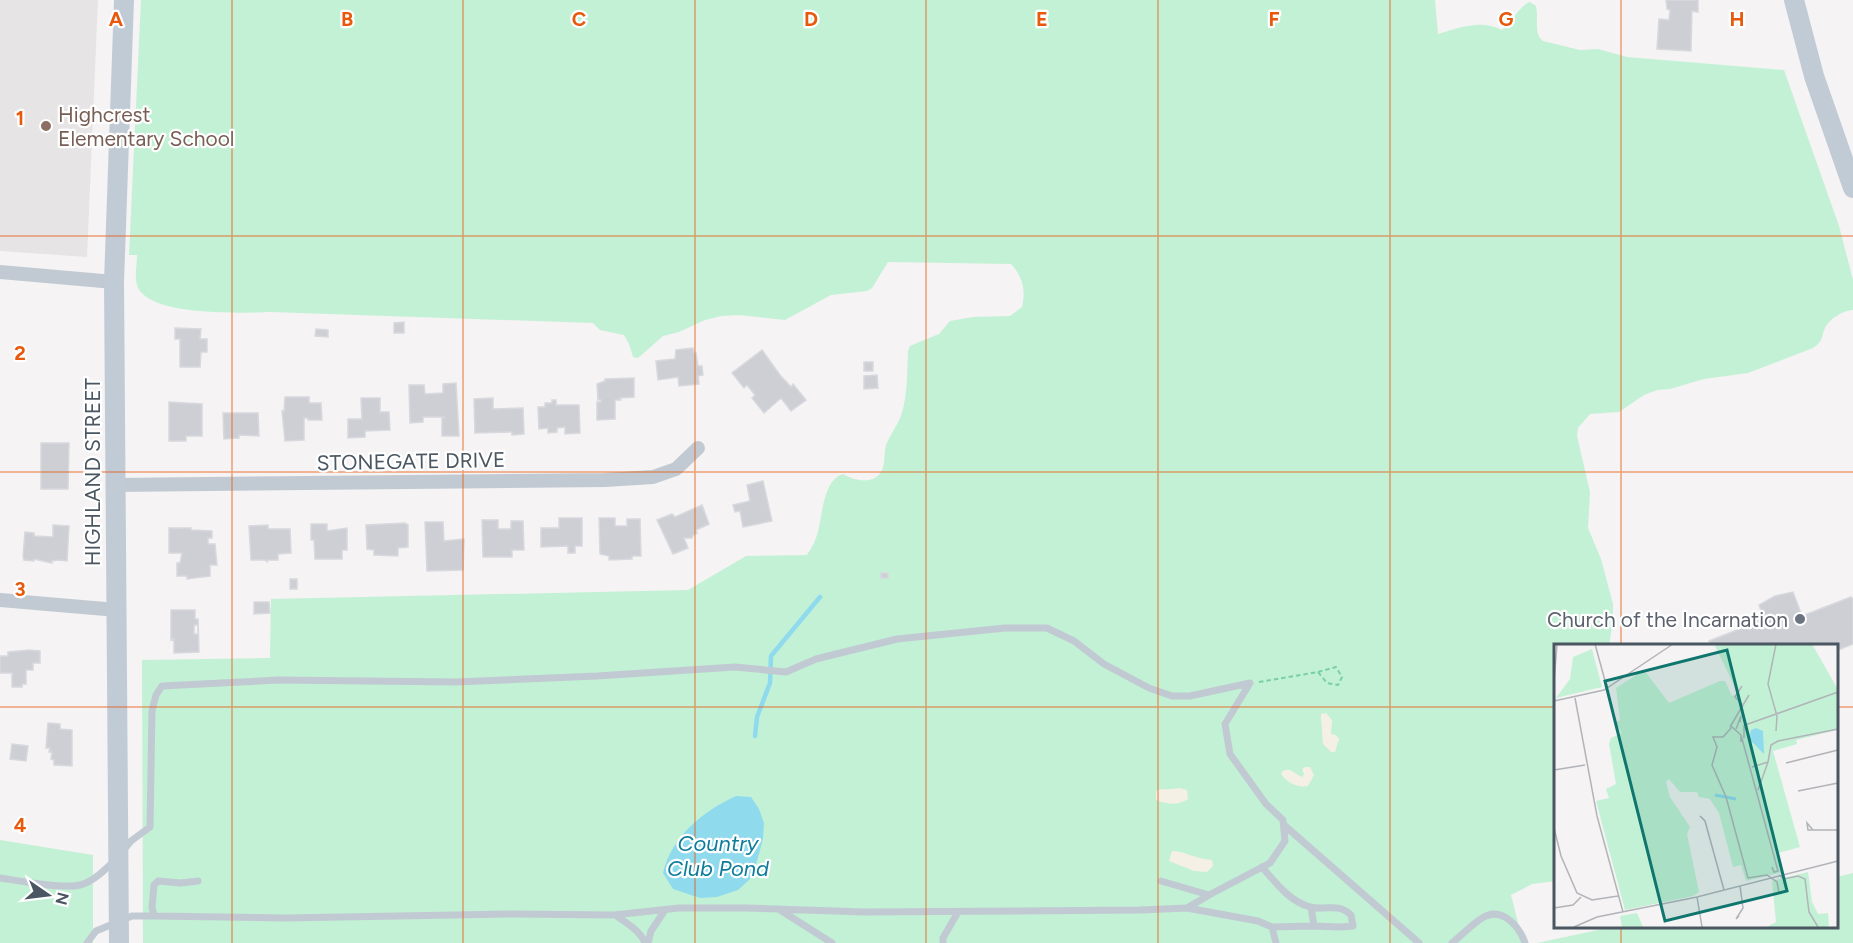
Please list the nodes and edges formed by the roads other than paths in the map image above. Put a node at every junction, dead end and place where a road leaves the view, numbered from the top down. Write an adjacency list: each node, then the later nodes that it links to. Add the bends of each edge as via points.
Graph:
1 (124, 0): 5 (street, HIGHLAND STREET)
2 (1796, 0): 3 (street, via 1821,100)
3 (1853, 188)
4 (0, 272): 5 (street)
5 (114, 282): 7 (street, HIGHLAND STREET)
6 (698, 448): 7 (street, STONEGATE DRIVE, via 676,470 653,477)
7 (115, 485): 9 (street, HIGHLAND STREET)
8 (0, 600): 9 (street)
9 (117, 610): 11 (street, HIGHLAND STREET)
10 (1284, 825): 11 (lane, via 1230,754 1225,724 1250,683 1172,696 1104,664 1074,641 1047,628 1005,628 897,639 816,659 786,672 701,668 456,682 278,680 162,686 152,711 150,827); 12 (lane, via 1285,842 1270,863); 33 (lane)
11 (119, 856): 13 (lane, via 81,885); 24 (street, HIGHLAND STREET)
12 (1262, 867): 16 (lane); 17 (lane, via 1284,893)
13 (0, 878)
14 (198, 881): 23 (lane, via 158,881 154,885)
15 (1161, 881): 16 (lane)
16 (1209, 895): 18 (lane)
17 (1311, 907): 25 (lane); 25 (lane, via 1345,909 1353,926)
18 (1187, 908): 21 (lane); 26 (lane)
19 (777, 909): 20 (lane); 21 (lane); 30 (lane)
20 (665, 910): 22 (lane); 29 (lane)
21 (958, 912): 31 (lane)
22 (614, 915): 23 (lane); 29 (lane, via 634,928)
23 (154, 916): 24 (lane, via 132,916)
24 (119, 921): 27 (lane, via 96,931); 28 (street, HIGHLAND STREET)
25 (1314, 926): 26 (lane)
26 (1272, 927): 32 (lane)
27 (87, 943)
28 (119, 943)
29 (647, 943)
30 (832, 943)
31 (943, 943)
32 (1276, 943)
33 (1419, 943)
34 (1452, 943): 35 (lane, via 1487,915 1501,915 1515,924)
35 (1525, 943)

